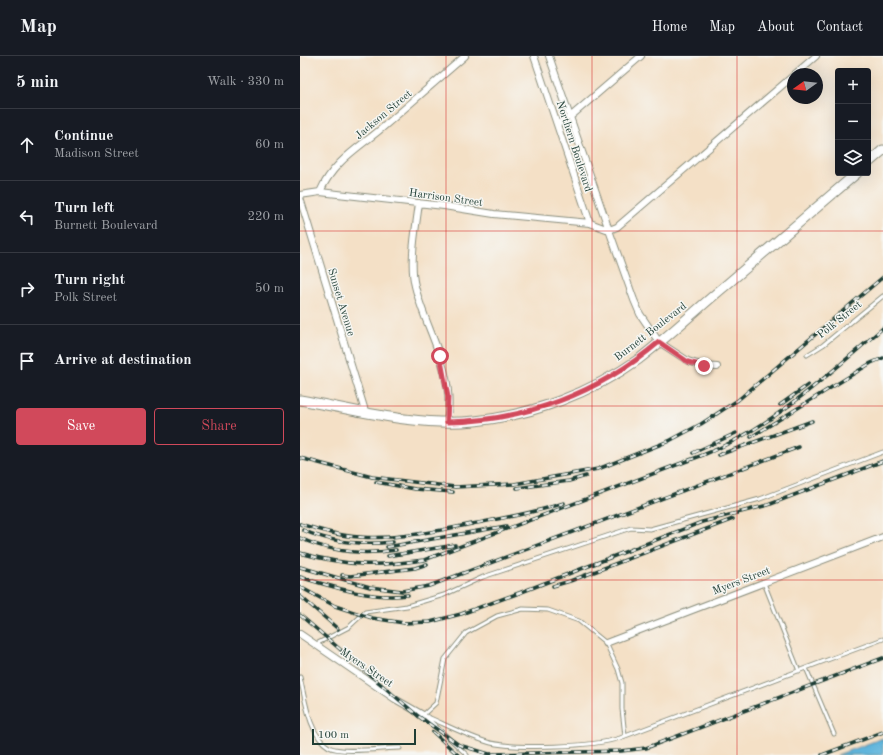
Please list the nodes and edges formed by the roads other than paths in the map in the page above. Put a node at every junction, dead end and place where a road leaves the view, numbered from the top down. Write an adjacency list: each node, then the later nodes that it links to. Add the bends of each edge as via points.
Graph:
1 (465, 56): 13 (street, Jackson Street, via 364,144 341,160 328,175)
2 (534, 56): 9 (street, Northern Boulevard)
3 (549, 56): 8 (street, Northern Boulevard)
4 (641, 56): 8 (street)
5 (816, 56): 6 (street)
6 (802, 68)
7 (787, 81): 17 (street, via 617,226)
8 (570, 117): 9 (street); 17 (street, Northern Boulevard)
9 (558, 124): 16 (street, Northern Boulevard)
10 (883, 150): 11 (main road)
11 (871, 160)
12 (853, 176): 19 (main road, Burnett Boulevard)
13 (320, 192): 14 (street, Harrison Street); 15 (street, Harrison Street)
14 (300, 197): 23 (street, Sunset Avenue)
15 (419, 203): 16 (street, Harrison Street, via 494,214); 24 (street, via 413,259 414,280 444,369 448,397)
16 (590, 223): 17 (street)
17 (609, 230): 19 (street, Northern Boulevard, via 640,314)
18 (883, 296): 20 (lane, Polk Street)
19 (659, 342): 21 (street, via 688,362); 24 (main road, Burnett Boulevard, via 609,378 552,404 499,418)
20 (807, 355)
21 (717, 367)
22 (300, 400): 23 (main road, Burnett Boulevard)
23 (365, 411): 24 (main road, Burnett Boulevard, via 409,419)
24 (447, 422)
25 (883, 452): 31 (lane, via 760,499 650,529 631,528 483,577 444,595 407,606 365,612 349,627)
26 (883, 537): 27 (street, Myers Street)
27 (764, 582): 30 (street, Myers Street); 33 (lane)
28 (300, 634): 31 (street, Myers Street)
29 (883, 639): 32 (lane)
30 (606, 643): 35 (lane, via 579,620 548,610 523,610 497,616 466,633 445,659 436,703); 37 (lane, via 622,683)
31 (314, 644): 35 (street, Myers Street)
32 (806, 668): 33 (lane); 36 (lane)
33 (799, 670): 37 (lane)
34 (300, 677): 38 (lane, via 310,719 318,737 328,747 341,750)
35 (423, 715): 37 (lane, via 480,739 504,745 586,744 612,741); 39 (lane)
36 (834, 734)
37 (625, 736)
38 (400, 748)
39 (467, 755)

